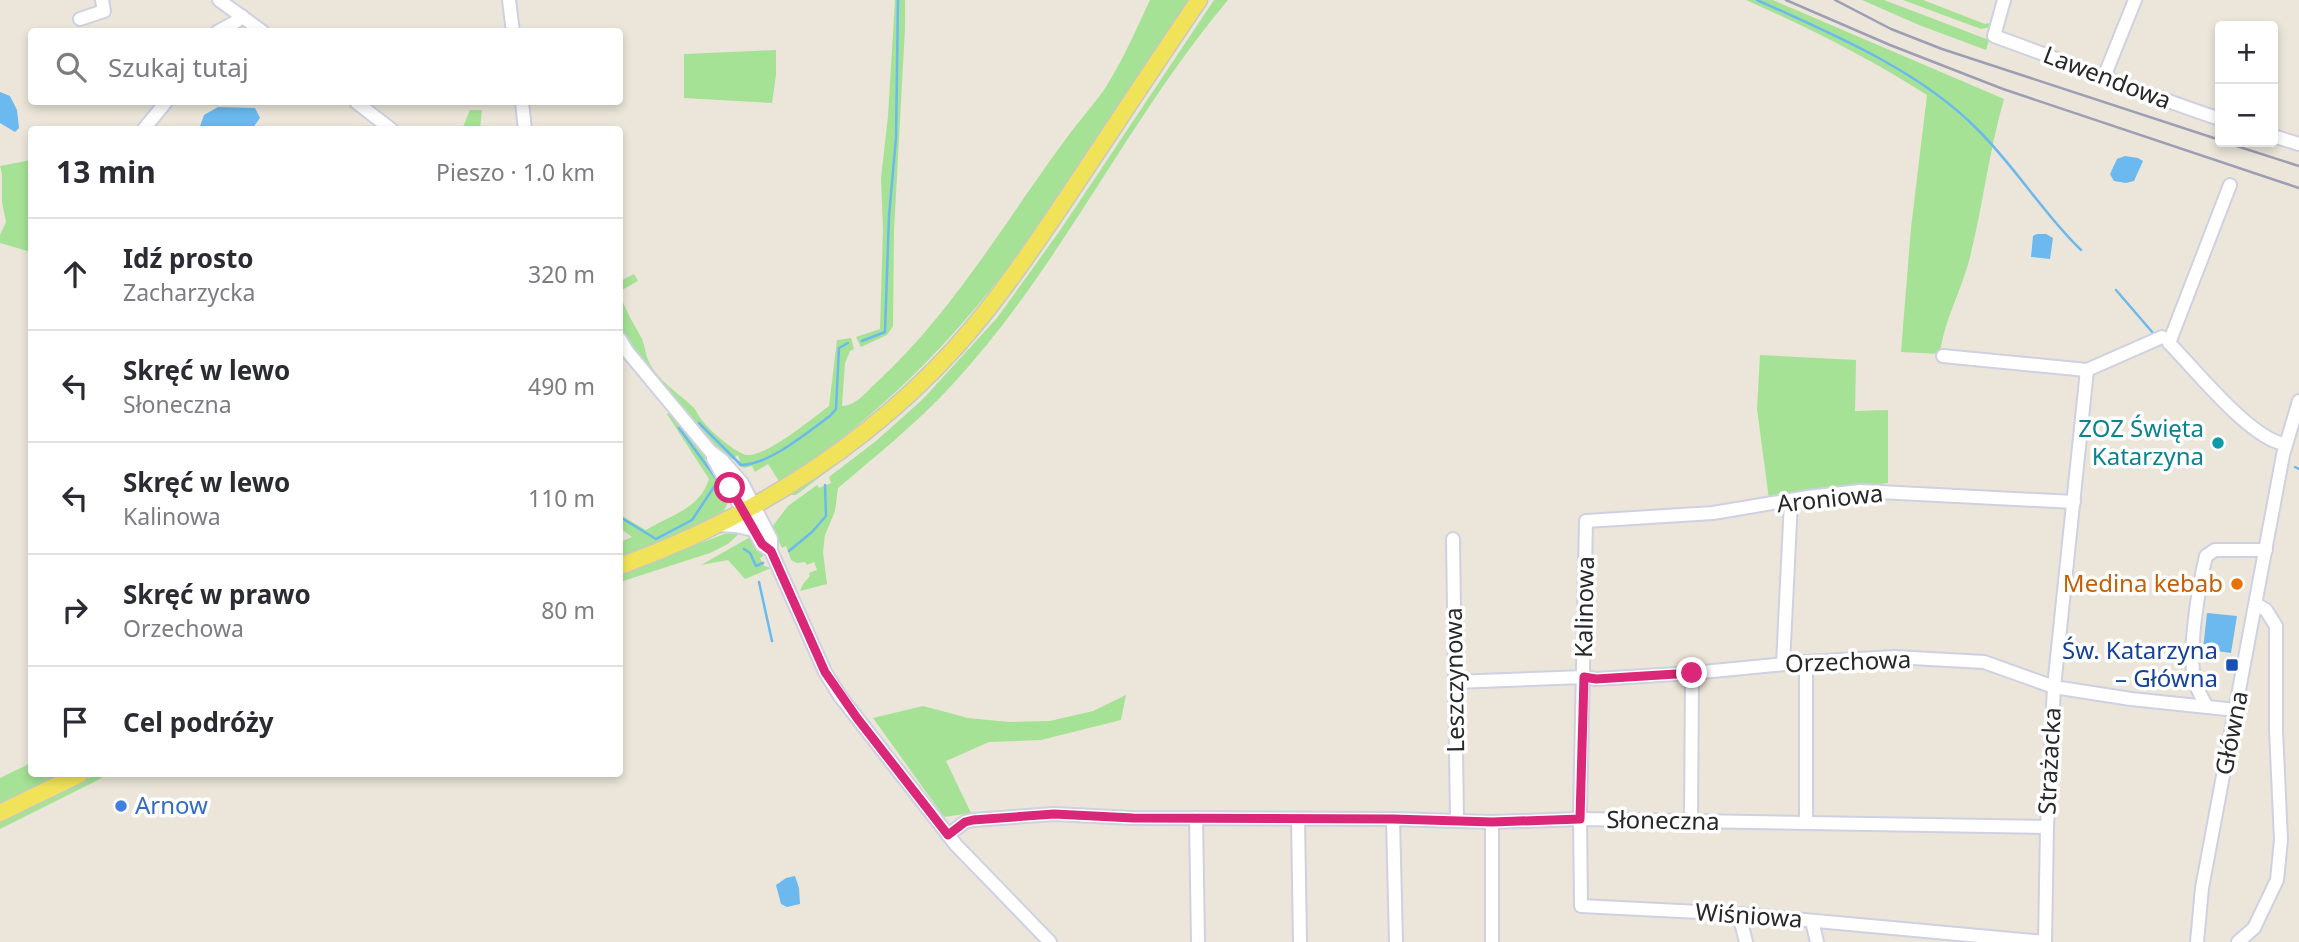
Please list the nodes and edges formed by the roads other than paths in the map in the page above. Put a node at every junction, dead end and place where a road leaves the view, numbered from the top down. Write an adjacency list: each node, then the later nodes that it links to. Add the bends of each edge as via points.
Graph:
1 (102, 0): 8 (street, via 104,11)
2 (219, 0): 7 (street)
3 (509, 0): 11 (street)
4 (1199, 0): 32 (main road, via 1030,252 968,333 873,426)
5 (2004, 0): 12 (street, Lawendowa, via 1994,36)
6 (2135, 0): 12 (street)
7 (242, 16): 9 (street); 10 (street)
8 (80, 19)
9 (225, 28)
10 (258, 28)
11 (512, 28)
12 (2104, 77): 16 (street, Lawendowa)
13 (164, 105): 17 (street)
14 (360, 105): 18 (street)
15 (522, 105): 19 (street)
16 (2215, 117)
17 (146, 126)
18 (387, 126)
19 (525, 126)
20 (2278, 138): 21 (street)
21 (2299, 144)
22 (2230, 185): 28 (street, via 2169,343 2253,428 2272,442)
23 (2162, 337): 26 (street)
24 (623, 345): 29 (street)
25 (1943, 356): 26 (street)
26 (2087, 370): 34 (street, Strażacka)
27 (2299, 401): 28 (street, Główna)
28 (2285, 444): 40 (street, Główna)
29 (710, 451): 30 (street); 31 (street)
30 (740, 480): 32 (street); 35 (street)
31 (732, 491): 35 (street); 37 (street, via 730,507)
32 (775, 494): 35 (main road)
33 (1791, 501): 34 (street, Aroniowa, via 1860,491); 36 (street, Aroniowa, via 1713,513); 45 (street)
34 (2074, 502): 49 (street, Strażacka)
35 (749, 509): 37 (main road); 38 (street); 41 (street, via 771,539)
36 (1586, 521): 47 (street, Kalinowa)
37 (716, 526): 38 (street); 42 (main road)
38 (754, 530): 41 (street)
39 (1453, 539): 48 (street, Leszczynowa)
40 (2266, 550): 43 (street, Główna); 50 (street, via 2214,550 2206,556 2193,657 2194,681)
41 (771, 551): 63 (street, via 825,672)
42 (623, 565)
43 (2256, 604): 51 (street, Główna); 75 (street, via 2276,626 2280,852 2277,880 2253,928)
44 (1806, 662): 45 (street, Orzechowa); 49 (street, Orzechowa, via 1895,657 1984,662); 61 (street)
45 (1783, 664): 46 (street, Orzechowa)
46 (1692, 673): 47 (street, Orzechowa); 60 (street)
47 (1584, 677): 48 (street, Orzechowa); 56 (street, Kalinowa)
48 (1455, 682): 58 (street, Leszczynowa)
49 (2054, 687): 50 (street, Orzechowa); 62 (street, Strażacka)
50 (2207, 707): 51 (street, Orzechowa)
51 (2236, 710): 74 (street, Główna, via 2202,888)
52 (74, 777): 53 (main road)
53 (0, 813)
54 (1196, 818): 57 (street, Słoneczna); 63 (street, Słoneczna, via 1042,814 973,820); 67 (street)
55 (1393, 819): 57 (street, Słoneczna); 58 (street, Słoneczna); 69 (street)
56 (1580, 819): 59 (street, Słoneczna); 60 (street, Słoneczna); 64 (street, Wiśniowa, via 1581,906)
57 (1298, 820): 68 (street)
58 (1457, 820): 59 (street, Słoneczna)
59 (1492, 822): 70 (street)
60 (1691, 822): 61 (street, Słoneczna)
61 (1806, 822): 62 (street, Słoneczna)
62 (2047, 827): 73 (street, Strażacka)
63 (948, 835): 66 (street)
64 (1739, 914): 65 (street, Wiśniowa); 71 (street)
65 (1812, 920): 72 (street); 73 (street, Wiśniowa)
66 (1050, 942)
67 (1198, 942)
68 (1300, 942)
69 (1396, 942)
70 (1492, 942)
71 (1746, 942)
72 (1817, 942)
73 (2045, 942)
74 (2197, 942)
75 (2238, 942)

